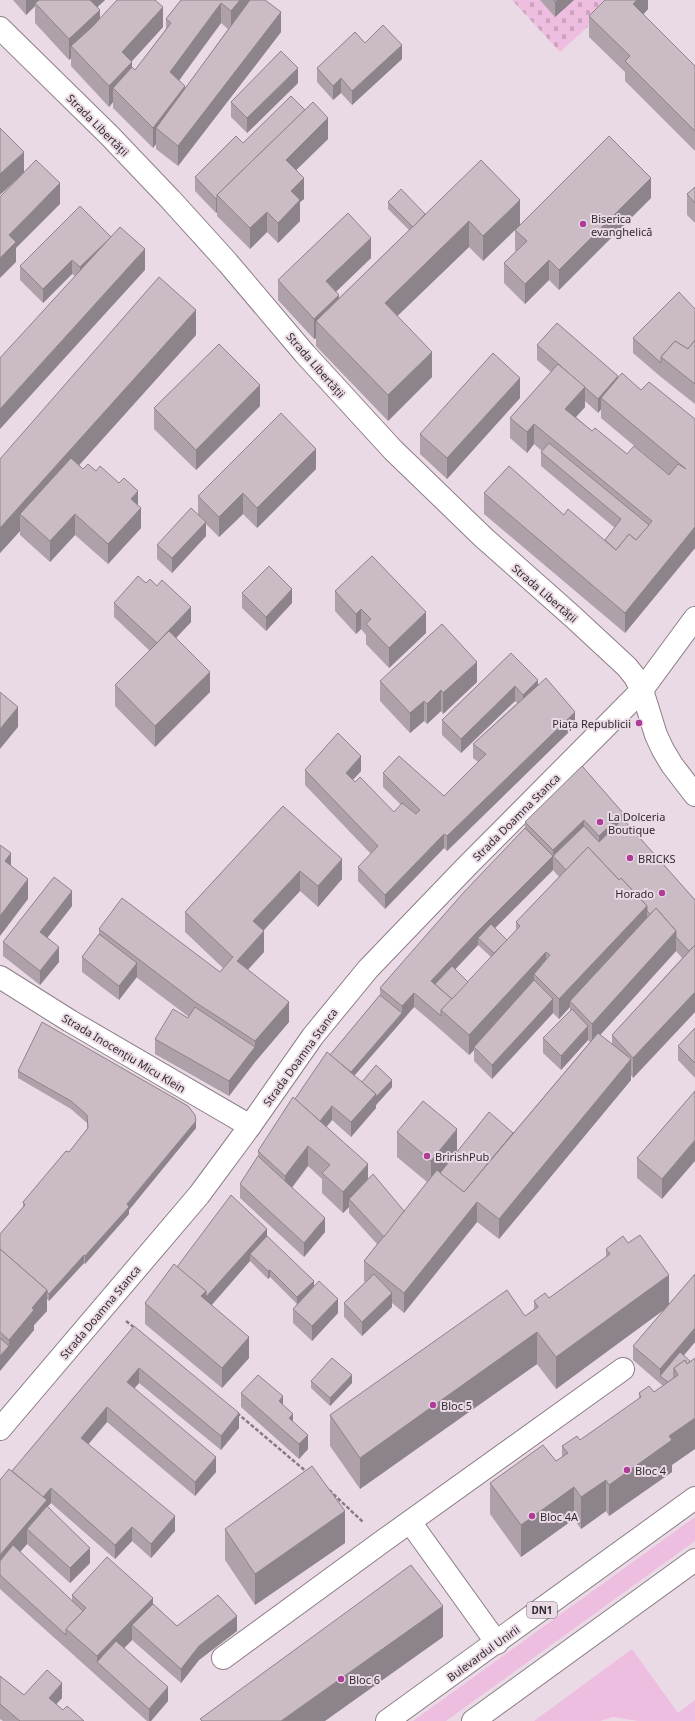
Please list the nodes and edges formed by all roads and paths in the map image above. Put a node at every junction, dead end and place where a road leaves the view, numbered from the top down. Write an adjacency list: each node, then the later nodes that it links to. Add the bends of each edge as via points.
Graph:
1 (0, 28): 3 (street, Strada Libertății, via 171,200 393,450 484,538 619,659 635,677)
2 (695, 618): 3 (street)
3 (642, 690): 4 (street, via 663,750); 6 (street, Strada Doamna Stanca, via 368,969 313,1036)
4 (695, 795)
5 (0, 976): 6 (street, Strada Inocențiu Micu Klein, via 70,1021)
6 (250, 1126): 7 (street, Strada Doamna Stanca, via 199,1195)
7 (106, 1304): 8 (path); 11 (street, Strada Doamna Stanca)
8 (135, 1328)
9 (623, 1369): 15 (street)
10 (231, 1408): 12 (path)
11 (0, 1430)
12 (311, 1475)
13 (327, 1489): 16 (path)
14 (695, 1498): 18 (street, Bulevardul Unirii / DN1)
15 (410, 1522): 16 (street); 18 (street)
16 (383, 1541): 19 (street)
17 (695, 1560): 21 (street)
18 (498, 1643): 20 (street, Bulevardul Unirii / DN1)
19 (224, 1658)
20 (387, 1721)
21 (473, 1721)

